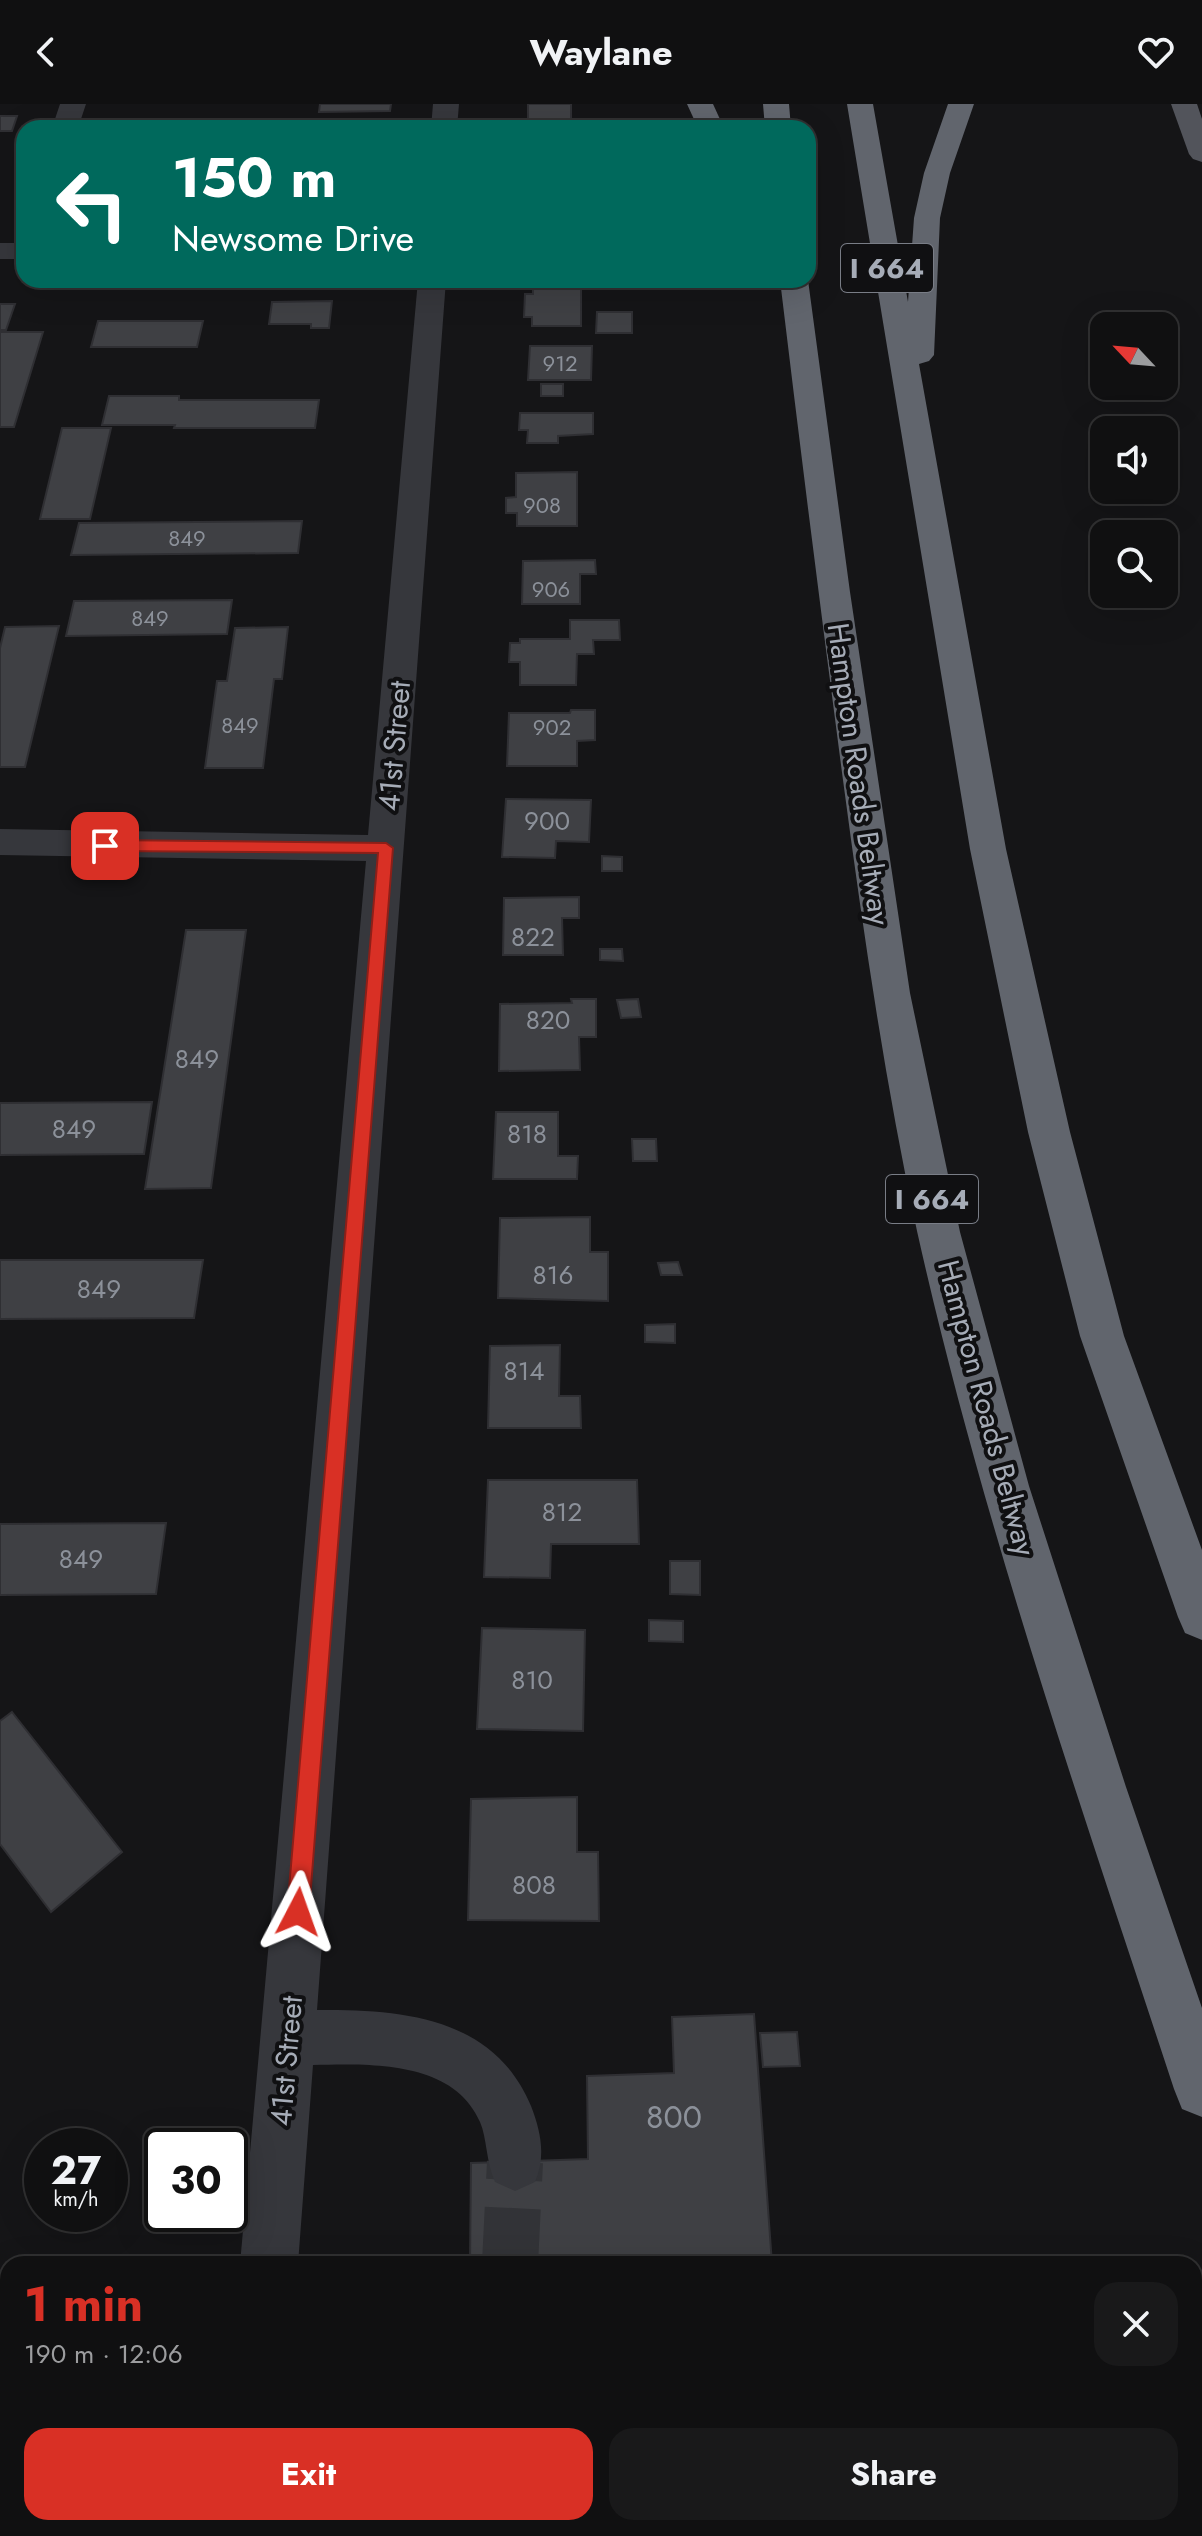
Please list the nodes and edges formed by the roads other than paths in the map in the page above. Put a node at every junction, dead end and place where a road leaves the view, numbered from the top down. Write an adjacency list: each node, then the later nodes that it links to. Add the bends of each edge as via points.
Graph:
1 (860, 104): 7 (highway, I 664)
2 (961, 104): 7 (highway, via 927,218)
3 (1184, 104): 4 (main road)
4 (1202, 154)
5 (431, 288): 9 (street, 41st Street)
6 (781, 288): 12 (highway, Hampton Roads Beltway / I 664, via 811,426 891,993 939,1232 1006,1486)
7 (914, 433): 10 (highway, I 664, via 988,849 1049,1132 1102,1336)
8 (0, 842): 9 (street)
9 (386, 848): 11 (street, 41st Street)
10 (1202, 1617)
11 (288, 2038): 13 (street, via 415,2043 453,2057 479,2073 504,2108); 14 (street, 41st Street)
12 (1202, 2089)
13 (515, 2162)
14 (270, 2256)

